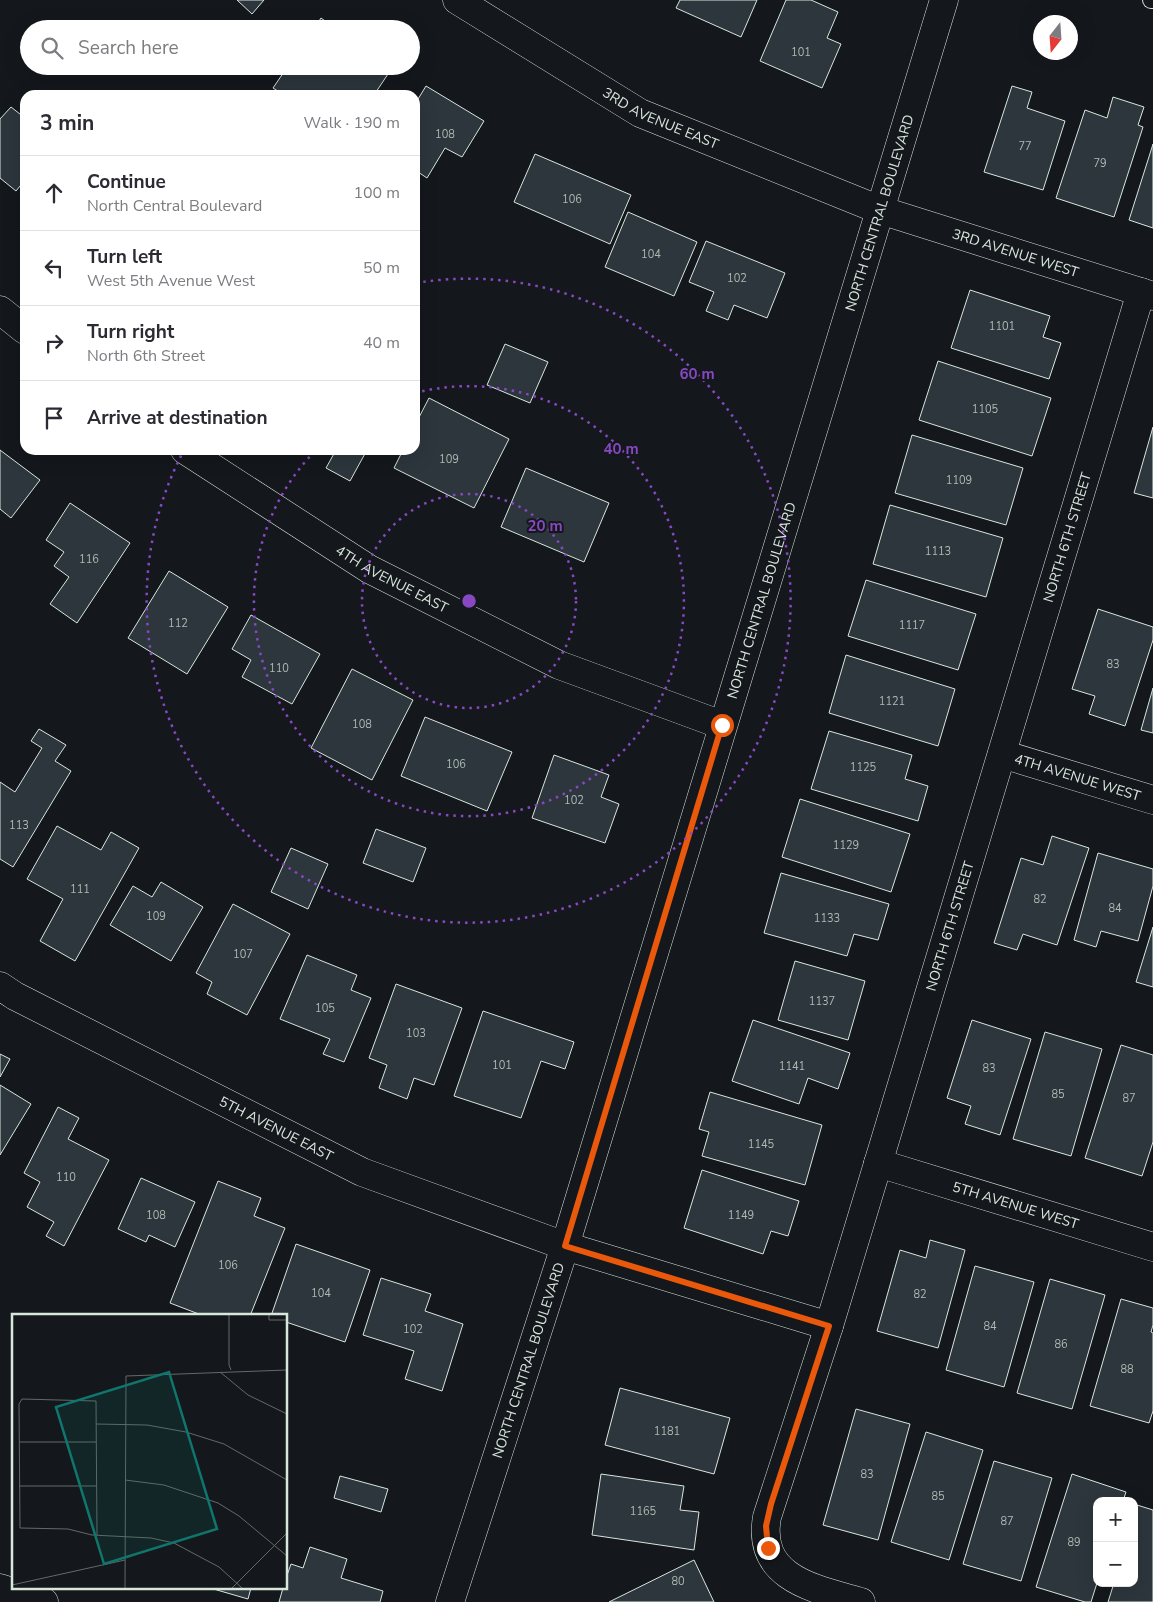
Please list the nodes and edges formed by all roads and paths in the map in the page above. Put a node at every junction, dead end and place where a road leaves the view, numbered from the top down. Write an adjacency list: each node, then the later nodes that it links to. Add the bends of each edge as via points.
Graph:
1 (457, 0): 3 (street, 3RD AVENUE EAST, via 640,112)
2 (944, 0): 3 (street, NORTH CENTRAL BOULEVARD)
3 (880, 210): 4 (street, 3RD AVENUE WEST); 8 (street, NORTH CENTRAL BOULEVARD)
4 (1147, 294): 9 (street, NORTH 6TH STREET)
5 (0, 310): 6 (street)
6 (20, 326)
7 (194, 455): 8 (street, 4TH AVENUE EAST, via 369,569 559,665)
8 (722, 725): 13 (street, NORTH CENTRAL BOULEVARD)
9 (1002, 754): 10 (street, 4TH AVENUE WEST); 12 (street, NORTH 6TH STREET)
10 (1153, 800)
11 (0, 986): 13 (street, 5TH AVENUE EAST, via 362,1172)
12 (878, 1163): 14 (street, 5TH AVENUE WEST); 15 (street, NORTH 6TH STREET)
13 (565, 1246): 15 (street, 5TH AVENUE EAST); 18 (street, NORTH CENTRAL BOULEVARD)
14 (1153, 1247)
15 (829, 1326): 19 (street, NORTH 6TH STREET, via 767,1518 768,1548 781,1569 794,1579 812,1588)
16 (0, 1588): 17 (street)
17 (44, 1602)
18 (450, 1602)
19 (861, 1602)

